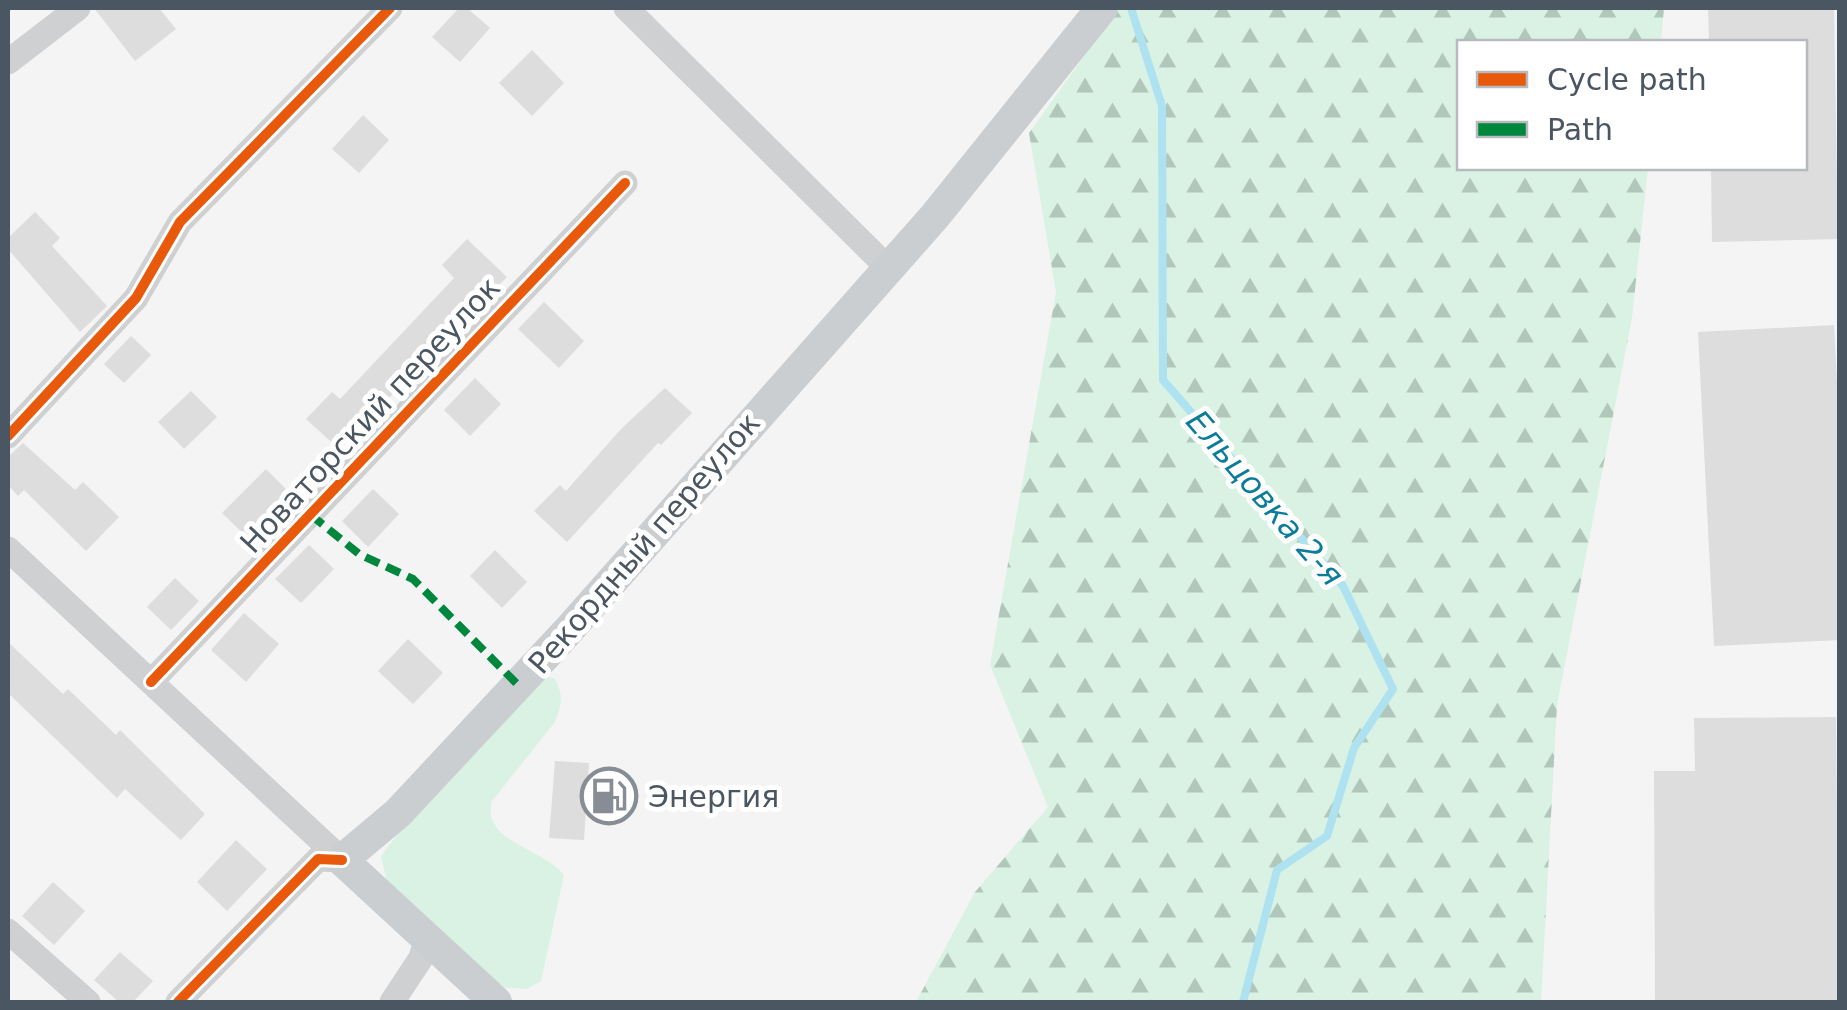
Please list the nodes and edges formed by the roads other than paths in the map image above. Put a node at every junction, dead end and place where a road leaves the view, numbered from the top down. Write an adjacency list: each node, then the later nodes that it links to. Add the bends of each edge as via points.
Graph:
1 (78, 8): 5 (street)
2 (390, 8): 8 (street, via 180,222 136,298)
3 (626, 8): 7 (street)
4 (1102, 8): 7 (main road, Рекордный переулок)
5 (8, 62)
6 (625, 183): 10 (street, Новаторский переулок)
7 (886, 266): 11 (main road, Рекордный переулок, via 568,632 398,813)
8 (8, 436)
9 (8, 549): 10 (street)
10 (152, 682): 11 (street)
11 (342, 860): 13 (main road); 15 (street, via 318,859)
12 (8, 931): 14 (street)
13 (427, 938): 16 (street); 17 (main road)
14 (88, 1002)
15 (178, 1002)
16 (392, 1002)
17 (496, 1002)

